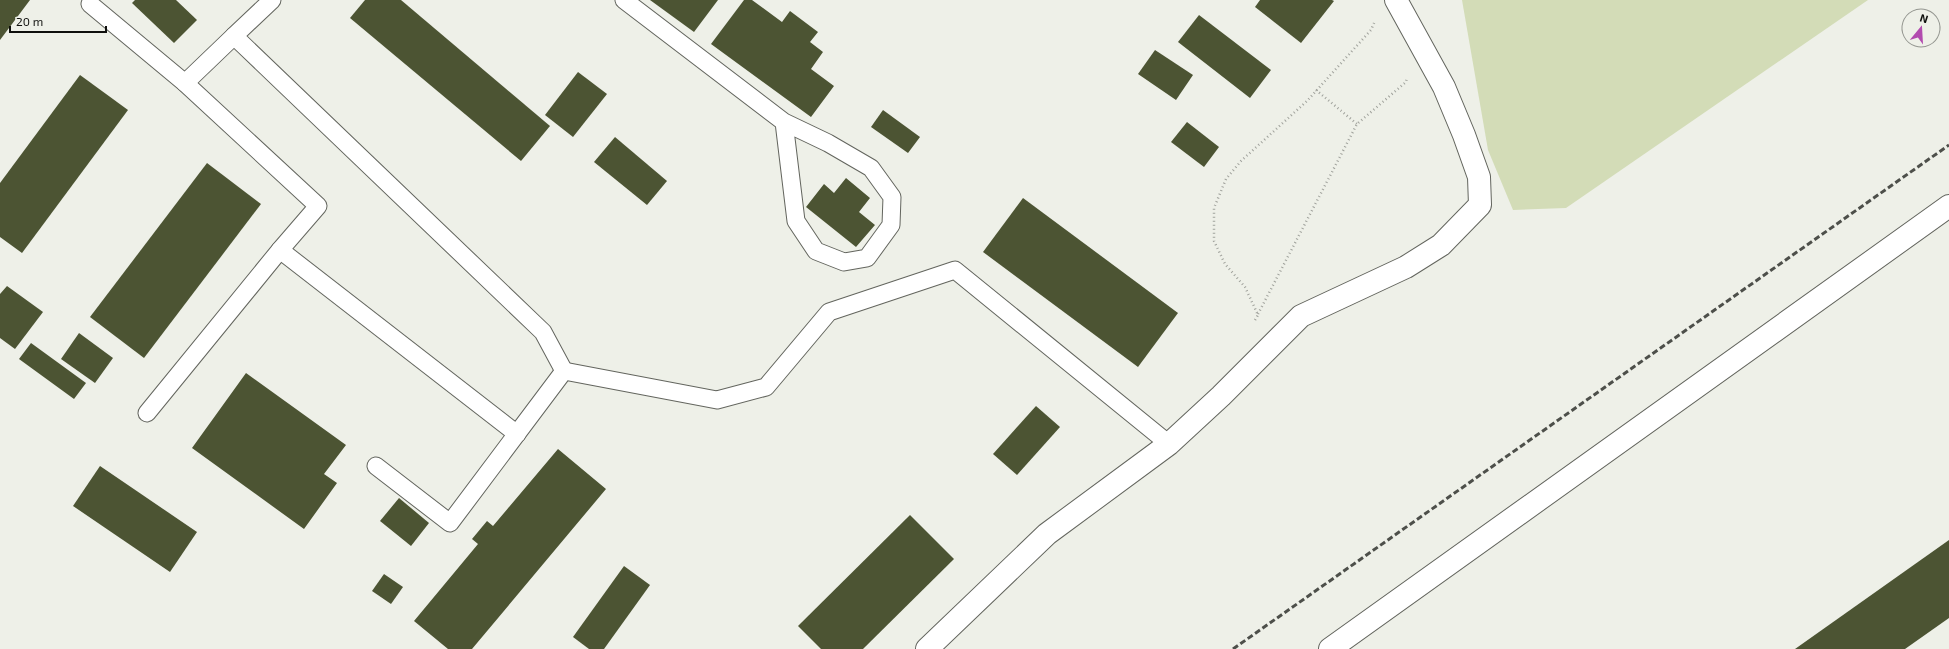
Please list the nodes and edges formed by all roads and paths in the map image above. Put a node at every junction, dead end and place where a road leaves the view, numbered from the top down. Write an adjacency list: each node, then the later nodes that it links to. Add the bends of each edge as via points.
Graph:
1 (272, 0): 6 (lane)
2 (624, 0): 10 (lane)
3 (1396, 0): 7 (street)
4 (90, 4): 8 (lane)
5 (1378, 16): 9 (path, via 1371,30)
6 (234, 36): 8 (lane); 16 (lane, via 543,332)
7 (1419, 41): 11 (path, via 1406,82); 19 (street, via 1444,87 1464,135 1479,177 1480,205 1441,245 1406,267 1301,316)
8 (185, 83): 13 (lane, via 318,206)
9 (1316, 90): 11 (path); 14 (path, via 1226,178 1214,208 1214,241 1225,264 1245,287)
10 (784, 122): 10 (lane, via 828,143 871,168 892,197 891,225 867,258 844,262 816,251 796,221)
11 (1357, 124): 14 (path)
12 (1949, 206): 22 (street)
13 (280, 250): 17 (lane); 18 (lane)
14 (1258, 315): 15 (path)
15 (1254, 321)
16 (564, 371): 18 (lane); 19 (lane, via 717,400 766,388 829,312 955,270)
17 (147, 413)
18 (517, 434): 20 (lane, via 450,523)
19 (1170, 444): 21 (street, via 1047,534)
20 (376, 466)
21 (927, 649)
22 (1330, 649)

